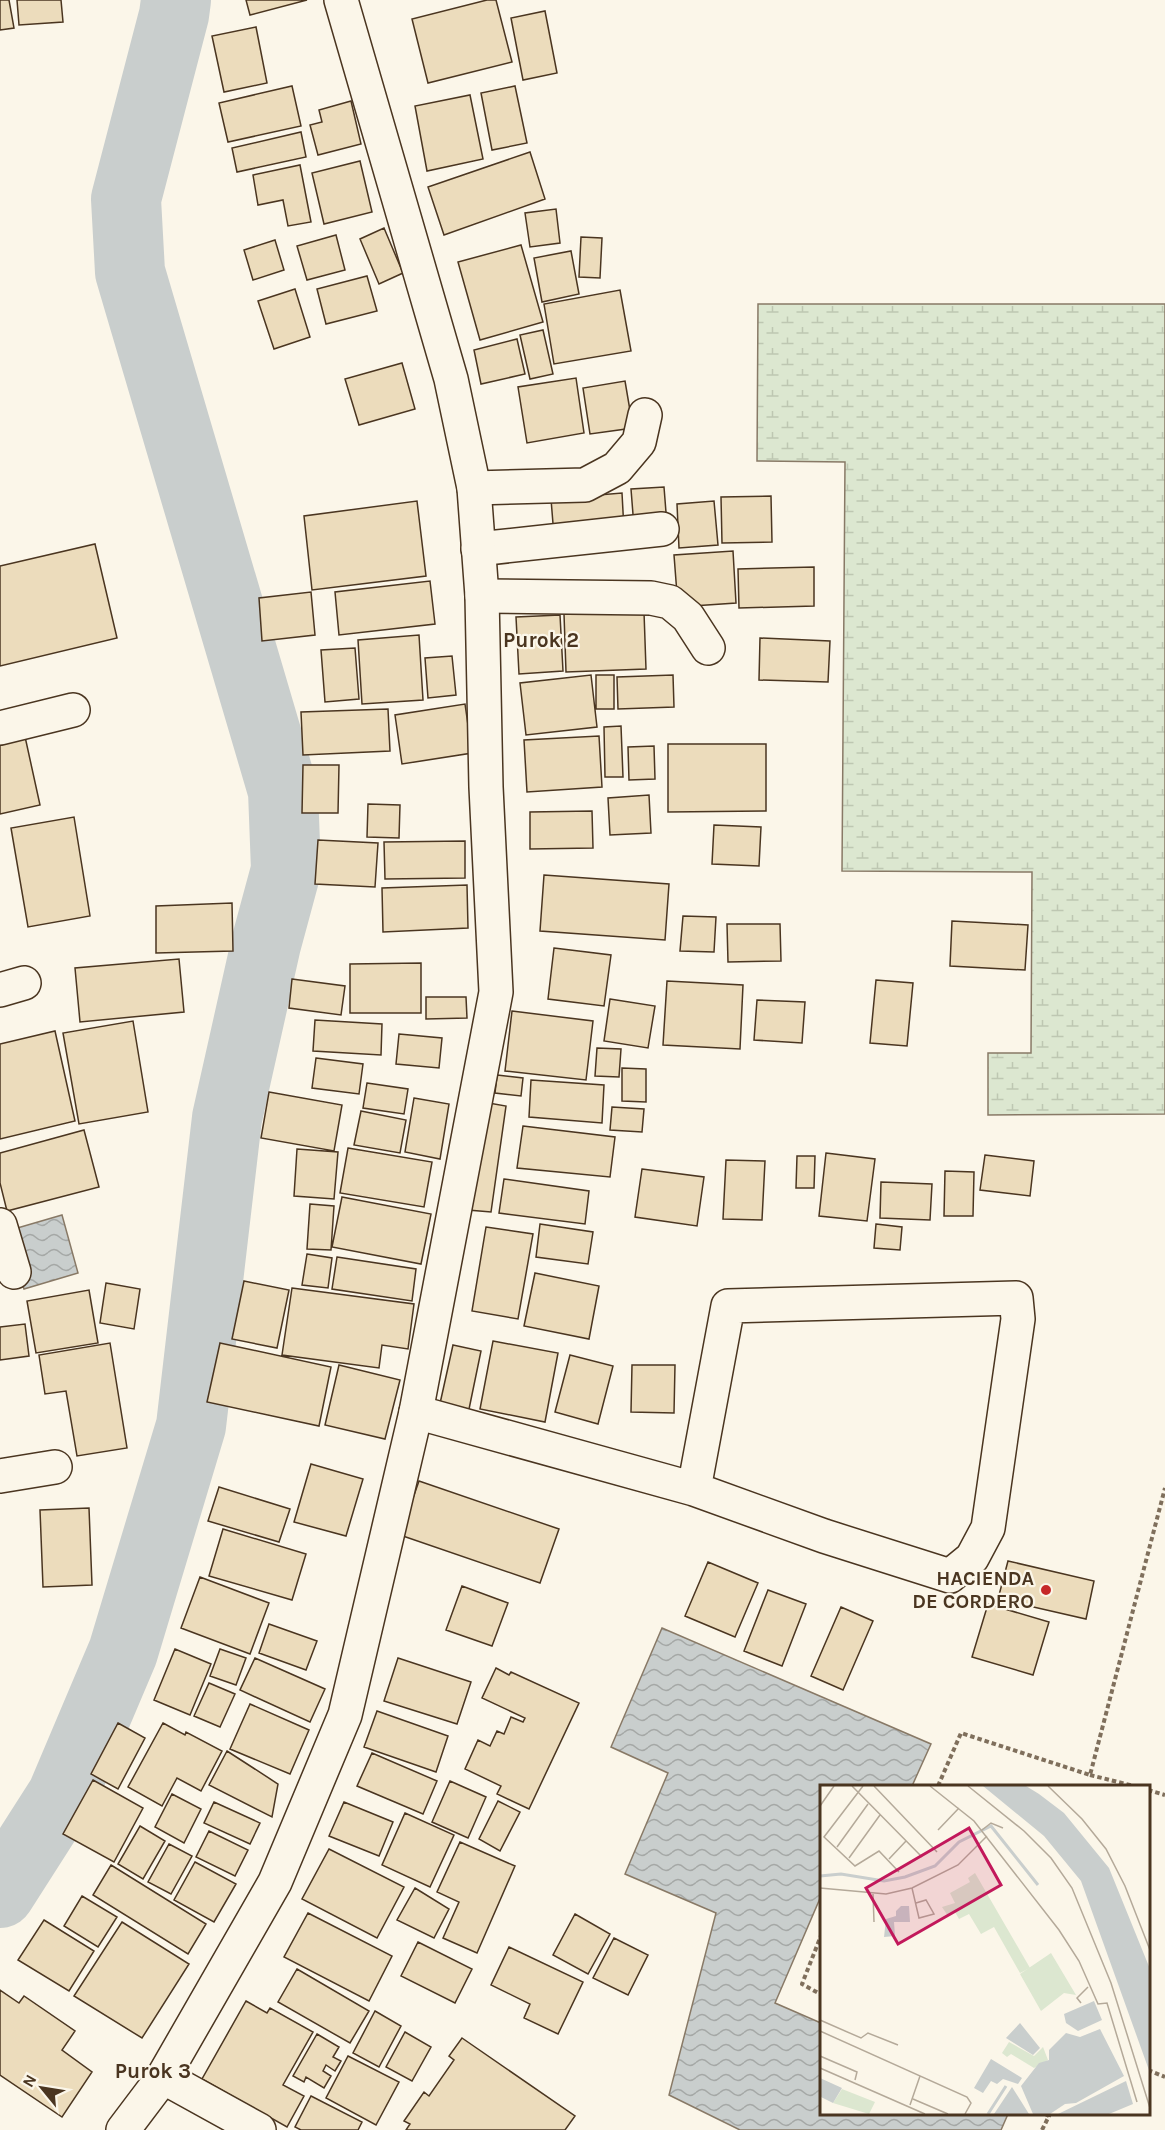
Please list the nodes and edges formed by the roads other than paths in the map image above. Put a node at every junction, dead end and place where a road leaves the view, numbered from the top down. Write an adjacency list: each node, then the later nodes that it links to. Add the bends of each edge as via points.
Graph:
1 (341, 0): 3 (street, via 451,379)
2 (645, 415): 3 (street, via 639,442 617,468 585,485)
3 (474, 488): 5 (street)
4 (662, 529): 5 (street)
5 (478, 549): 6 (street)
6 (482, 597): 7 (street, via 651,598 670,602 688,617); 12 (street, via 496,992)
7 (708, 648)
8 (73, 710): 9 (street)
9 (0, 728)
10 (0, 1225): 11 (street)
11 (14, 1272)
12 (416, 1412): 15 (street); 16 (street, via 345,1715 275,1882)
13 (55, 1467): 14 (street)
14 (0, 1476)
15 (694, 1489): 15 (street, via 950,1576 972,1558 988,1528 1018,1318 1016,1298 728,1306)
16 (163, 2077): 17 (street); 18 (street)
17 (123, 2130)
18 (259, 2130)

